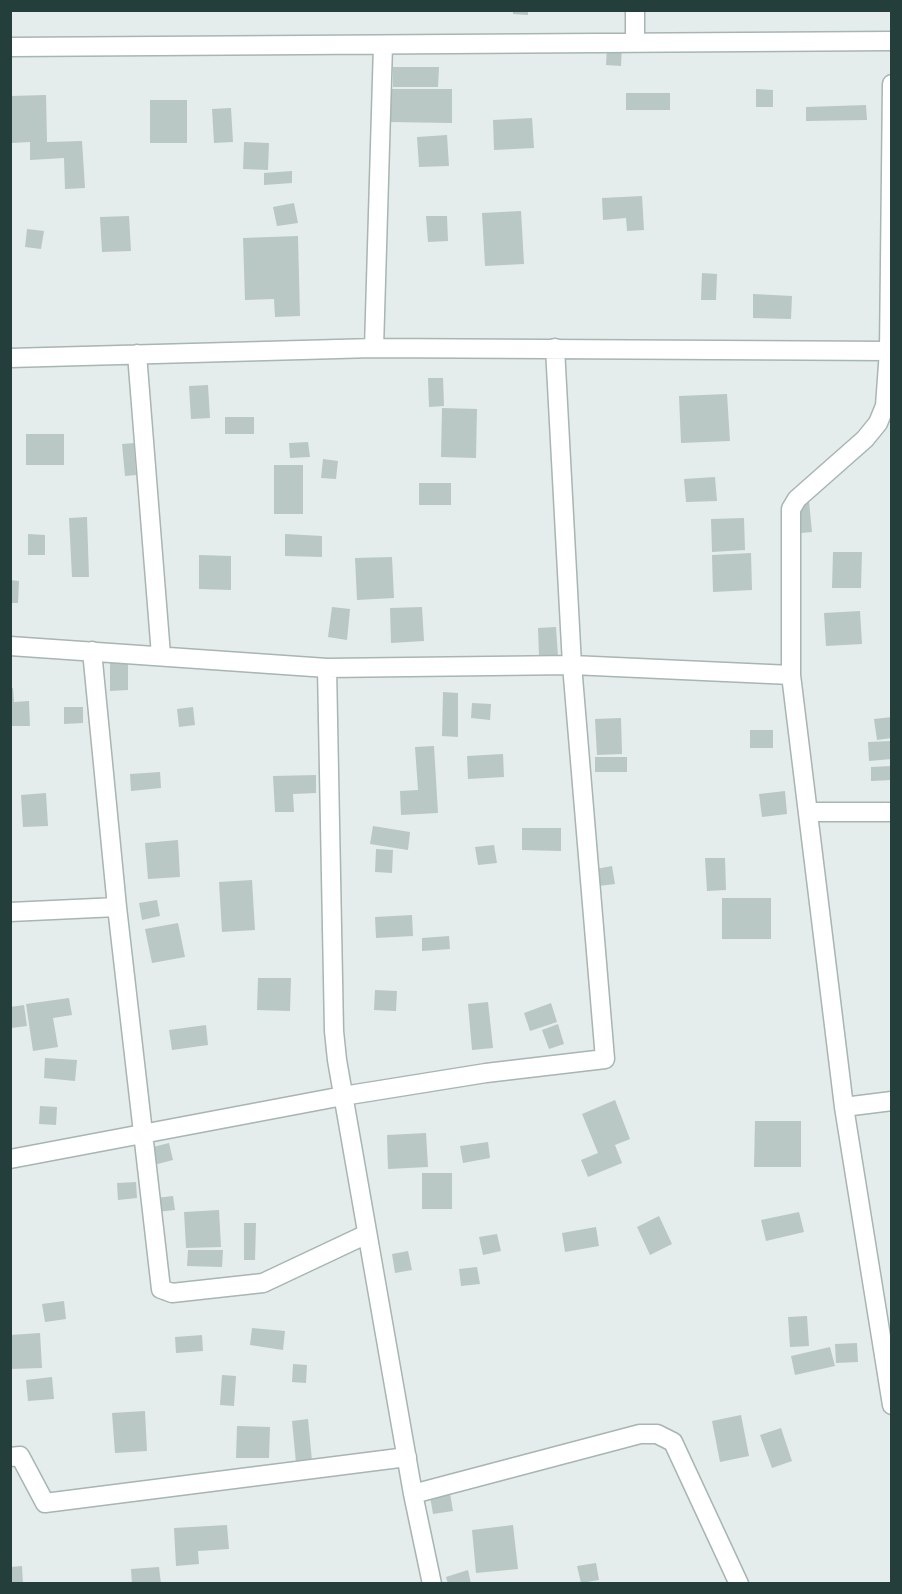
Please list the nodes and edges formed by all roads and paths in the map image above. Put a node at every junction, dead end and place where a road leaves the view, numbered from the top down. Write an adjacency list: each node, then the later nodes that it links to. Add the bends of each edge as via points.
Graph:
1 (635, 10): 3 (street)
2 (891, 41): 3 (street)
3 (635, 42): 4 (street)
4 (383, 45): 5 (street); 7 (street)
5 (10, 47)
6 (891, 84): 9 (street)
7 (374, 348): 8 (street); 10 (street)
8 (555, 348): 9 (street); 15 (street)
9 (889, 351): 17 (street, via 885,406 878,423 797,498 791,509)
10 (137, 354): 11 (street); 14 (street)
11 (10, 358)
12 (10, 646): 13 (street)
13 (92, 651): 14 (street); 20 (street)
14 (162, 655): 16 (street)
15 (572, 665): 16 (street); 17 (street); 22 (street, via 605,1059)
16 (327, 668): 22 (street, via 334,1031)
17 (791, 675): 18 (street)
18 (808, 812): 19 (street); 24 (street)
19 (891, 812)
20 (117, 907): 21 (street); 25 (street)
21 (10, 912)
22 (343, 1096): 25 (street); 27 (street)
23 (891, 1101): 24 (street)
24 (844, 1107): 28 (street)
25 (145, 1136): 26 (street); 27 (street, via 161,1289 165,1293 263,1283)
26 (10, 1159)
27 (367, 1234): 30 (street)
28 (891, 1405)
29 (10, 1457): 30 (street, via 20,1456 45,1503)
30 (407, 1457): 31 (street)
31 (413, 1494): 32 (street); 33 (street, via 640,1434 657,1434 673,1442)
32 (432, 1584)
33 (739, 1584)

